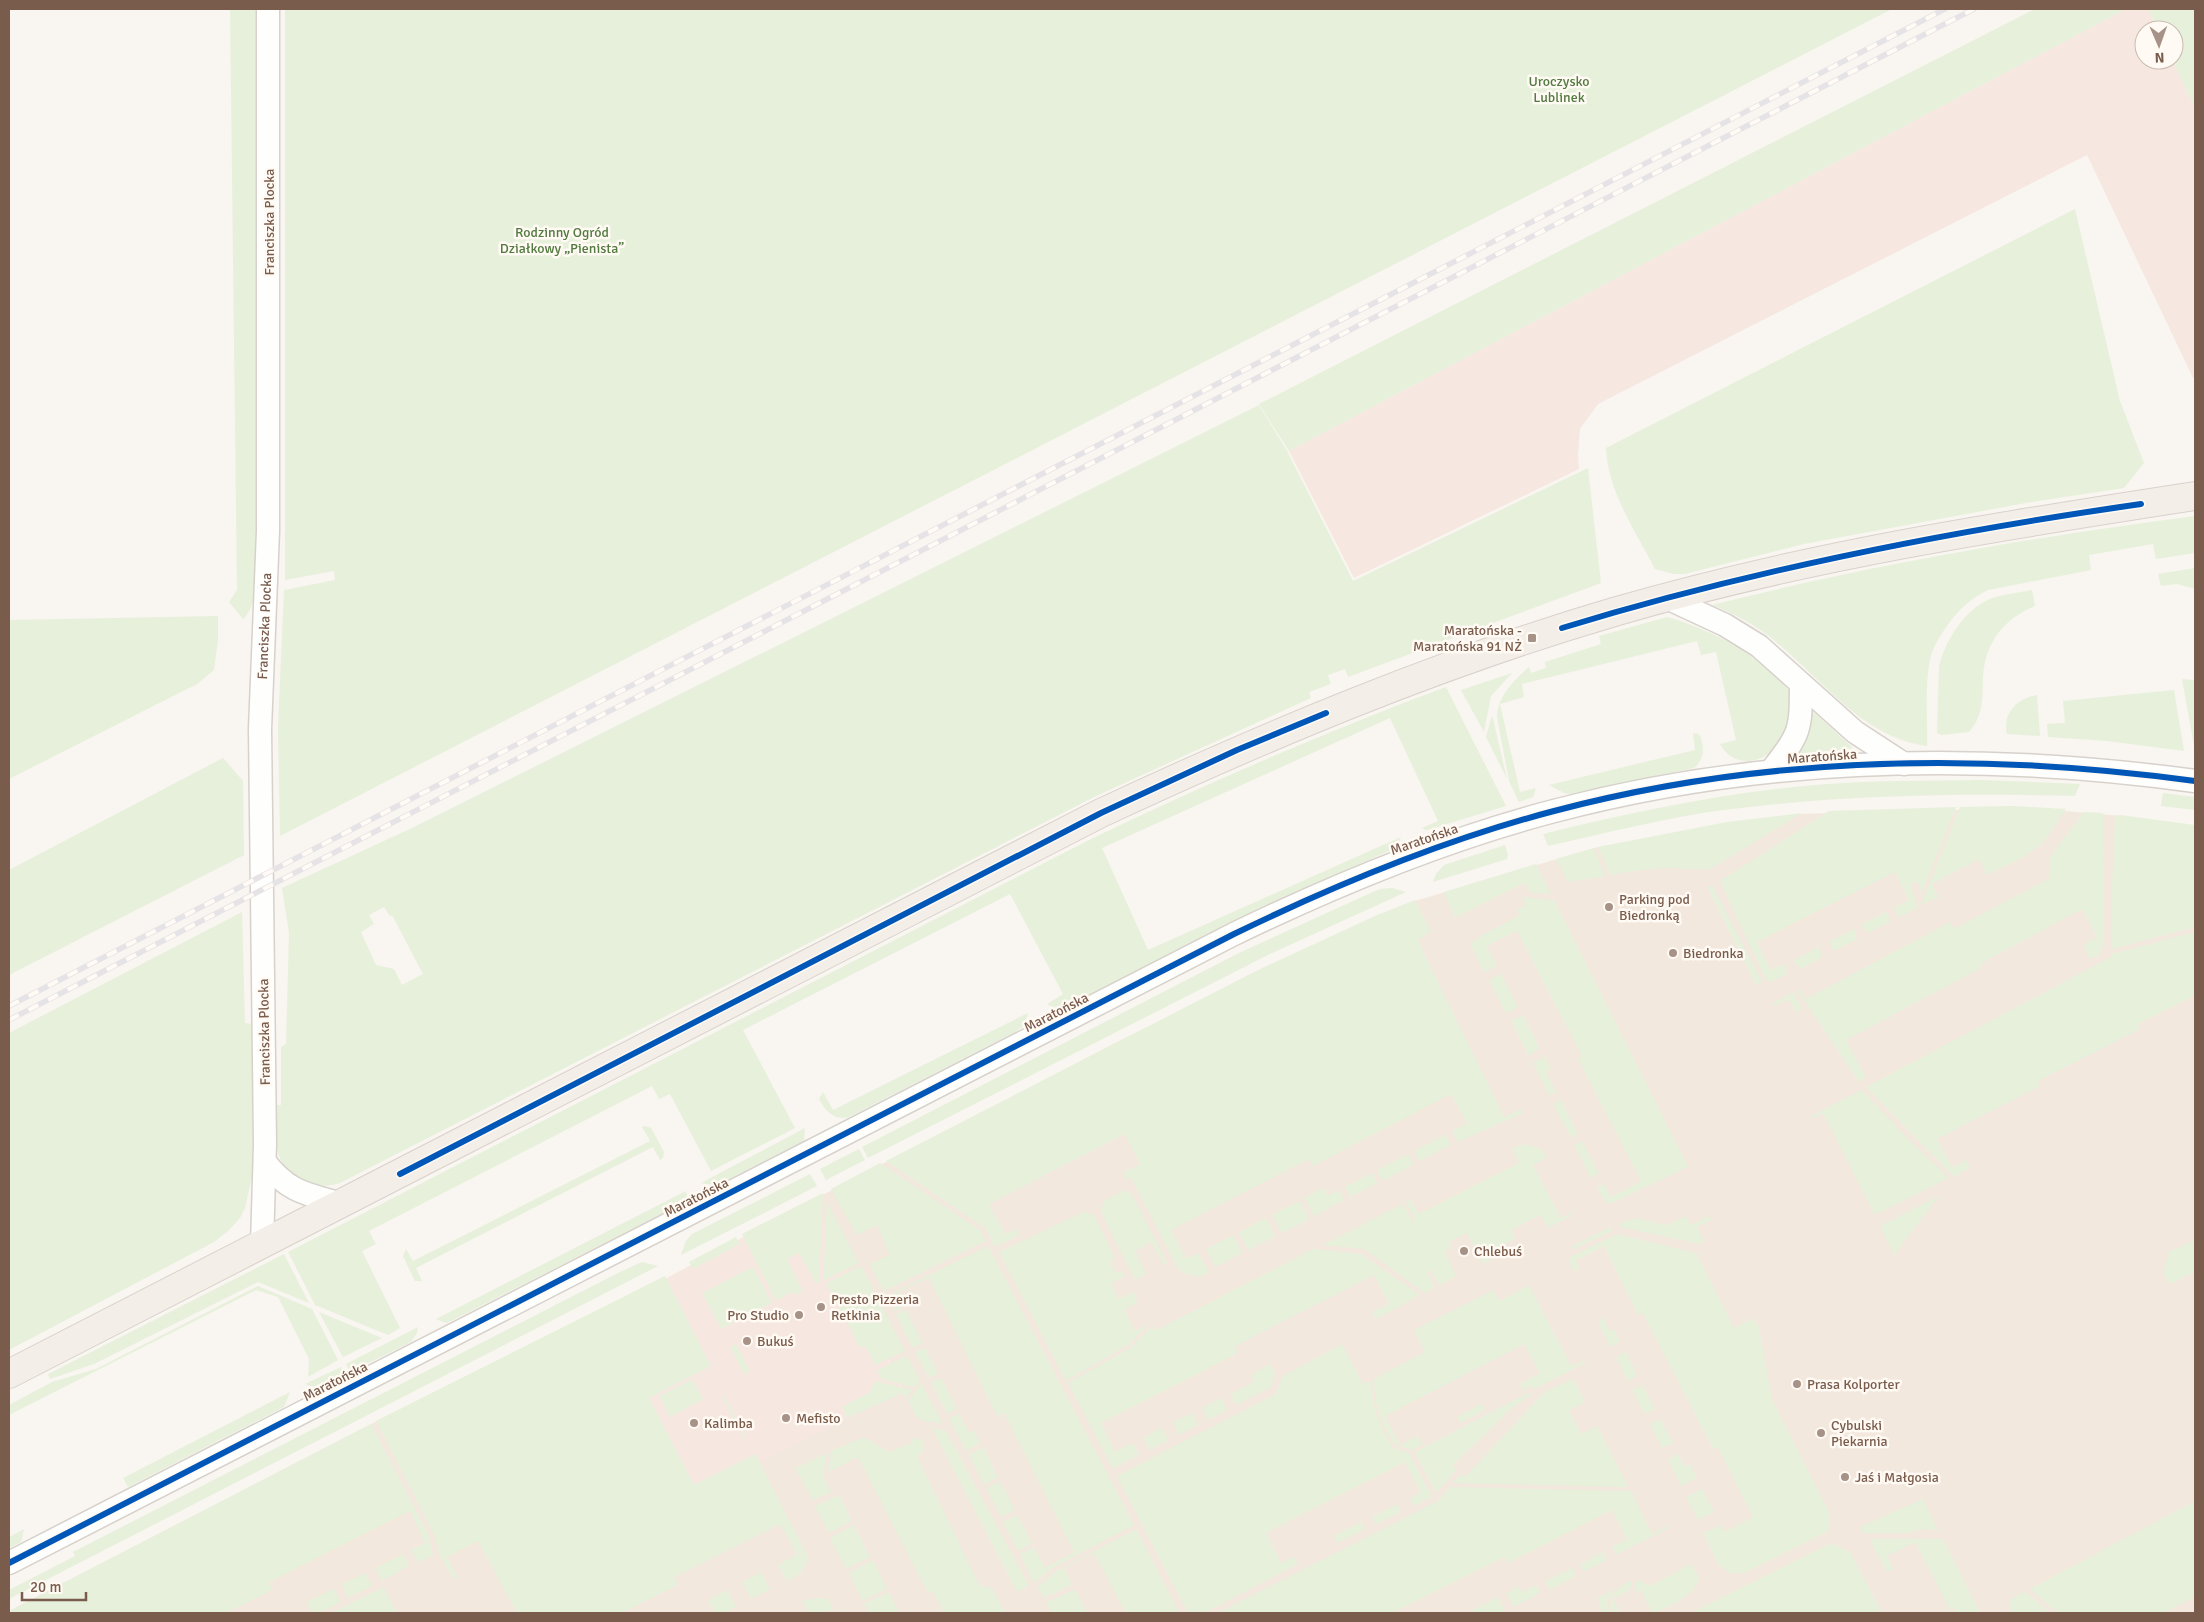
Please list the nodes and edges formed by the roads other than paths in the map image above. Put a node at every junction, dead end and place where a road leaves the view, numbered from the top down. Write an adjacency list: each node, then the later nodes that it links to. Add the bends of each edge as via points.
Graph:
1 (268, 9): 8 (street, Franciszka Plocka, via 268,521 260,729)
2 (2195, 496): 3 (main road, via 1875,549 1762,573)
3 (1667, 598): 4 (street, Maratońska, via 1742,635 1774,658); 9 (main road, via 1562,628 1407,681 1237,750 1092,818)
4 (1801, 684): 5 (street, Maratońska, via 1855,732); 6 (street, Maratońska, via 1801,726)
5 (1904, 764): 6 (street, Maratońska); 7 (street, Maratońska, via 2051,766)
6 (1771, 771): 12 (street, Maratońska, via 1674,785 1552,812 1390,864 1324,892 1166,969)
7 (2195, 781)
8 (265, 1162): 9 (street, via 277,1178 300,1192); 10 (street, Franciszka Plocka)
9 (342, 1204): 10 (main road)
10 (262, 1245): 11 (main road)
11 (9, 1374)
12 (9, 1563)

